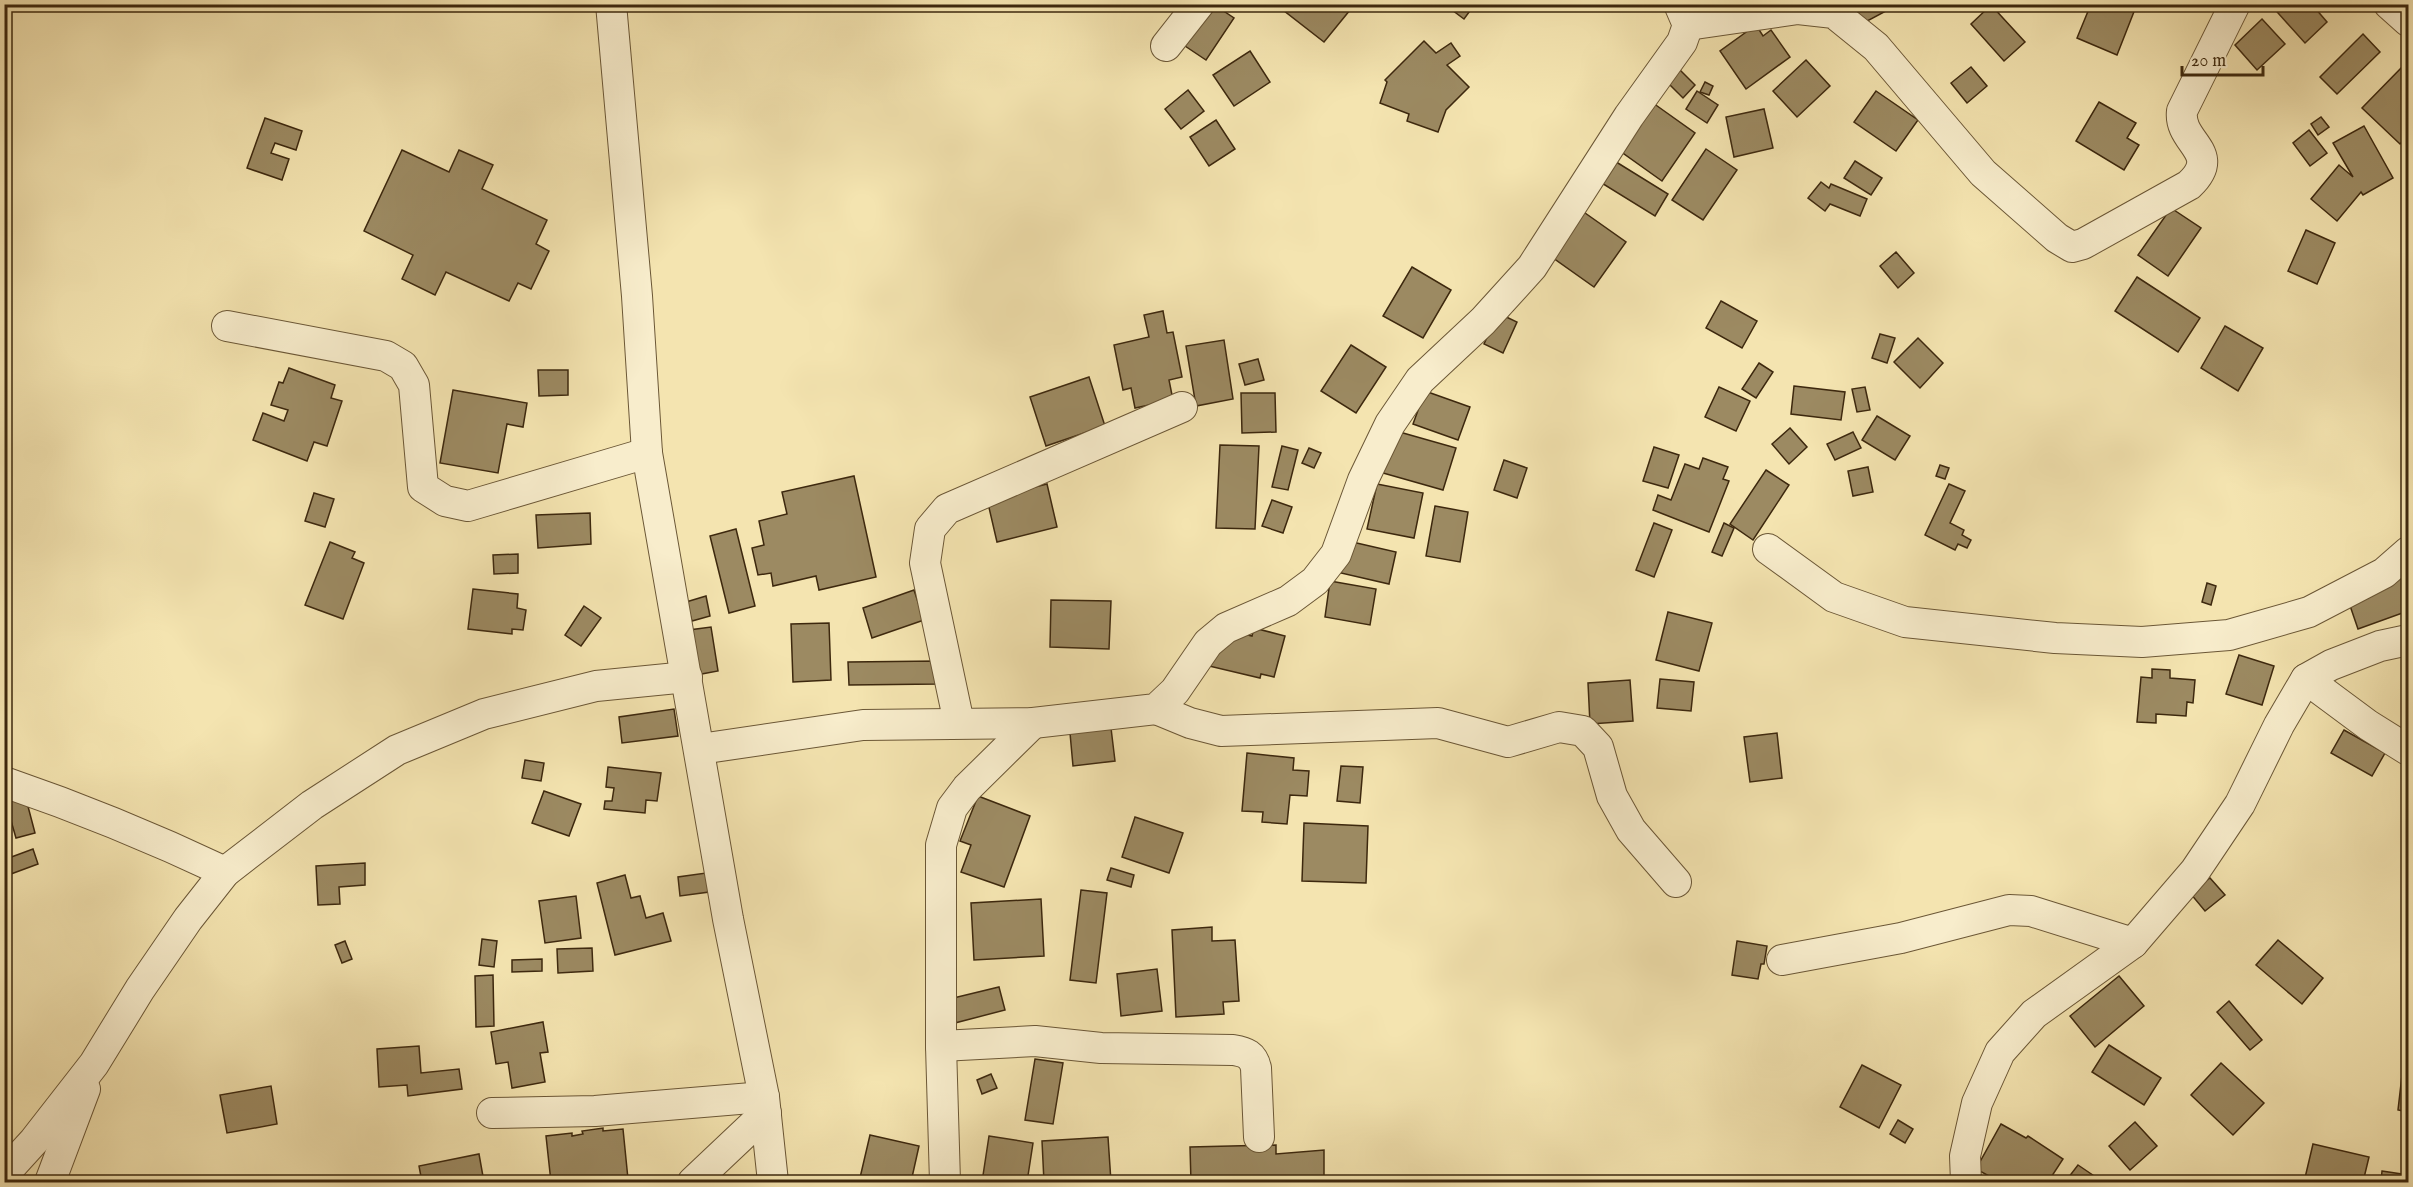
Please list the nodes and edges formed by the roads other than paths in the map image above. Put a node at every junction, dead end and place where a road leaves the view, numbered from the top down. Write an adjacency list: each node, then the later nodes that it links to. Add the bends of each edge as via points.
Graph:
1 (611, 4): 10 (street)
2 (1199, 4): 7 (street)
3 (2235, 4): 5 (street, via 2182,111 2183,124 2203,160 2200,174 2189,185 2072,247 2056,238 1983,173 1876,47 1834,13 1798,9)
4 (2389, 4): 6 (street)
5 (1684, 15): 16 (street, via 1682,42 1629,116 1532,267 1483,321 1420,380 1390,424 1363,480 1336,554 1315,581 1288,601 1226,628 1208,643 1175,691)
6 (2409, 21)
7 (1166, 46)
8 (227, 326): 10 (street, via 386,356 403,366 414,385 423,487 445,501 468,506)
9 (1182, 407): 17 (street, via 947,509 930,529 925,563)
10 (648, 453): 14 (street)
11 (1768, 549): 12 (street, via 1834,597 1905,622 2055,638 2142,642 2229,635 2309,612 2384,573)
12 (2409, 552)
13 (2409, 640): 15 (street, via 2380,646)
14 (687, 677): 19 (street); 22 (street, via 596,686 484,714 397,750 312,805)
15 (2306, 679): 20 (street); 24 (street, via 2240,804 2195,871)
16 (1156, 709): 18 (street); 23 (street, via 1221,731 1438,723 1508,742 1559,727 1583,730 1598,747 1612,796 1631,830)
17 (959, 723): 18 (street); 19 (street, via 863,725)
18 (1033, 723): 26 (street, via 967,788 952,808 941,845)
19 (700, 749): 28 (street)
20 (2409, 750)
21 (4, 782): 22 (street, via 137,831)
22 (225, 872): 27 (street, via 140,989)
23 (1676, 882)
24 (2133, 943): 25 (street, via 2031,911 2009,910 1901,938); 38 (street, via 2034,1014 2000,1052 1977,1103 1965,1156)
25 (1782, 960)
26 (940, 1046): 30 (street, via 1035,1041 1101,1048 1247,1053 1256,1068); 37 (street)
27 (94, 1064): 31 (street); 32 (street)
28 (765, 1105): 29 (street); 35 (street); 36 (street)
29 (492, 1113)
30 (1259, 1137)
31 (64, 1150): 33 (street); 34 (street)
32 (4, 1174)
33 (50, 1182)
34 (72, 1182)
35 (693, 1182)
36 (773, 1182)
37 (945, 1182)
38 (1966, 1182)

